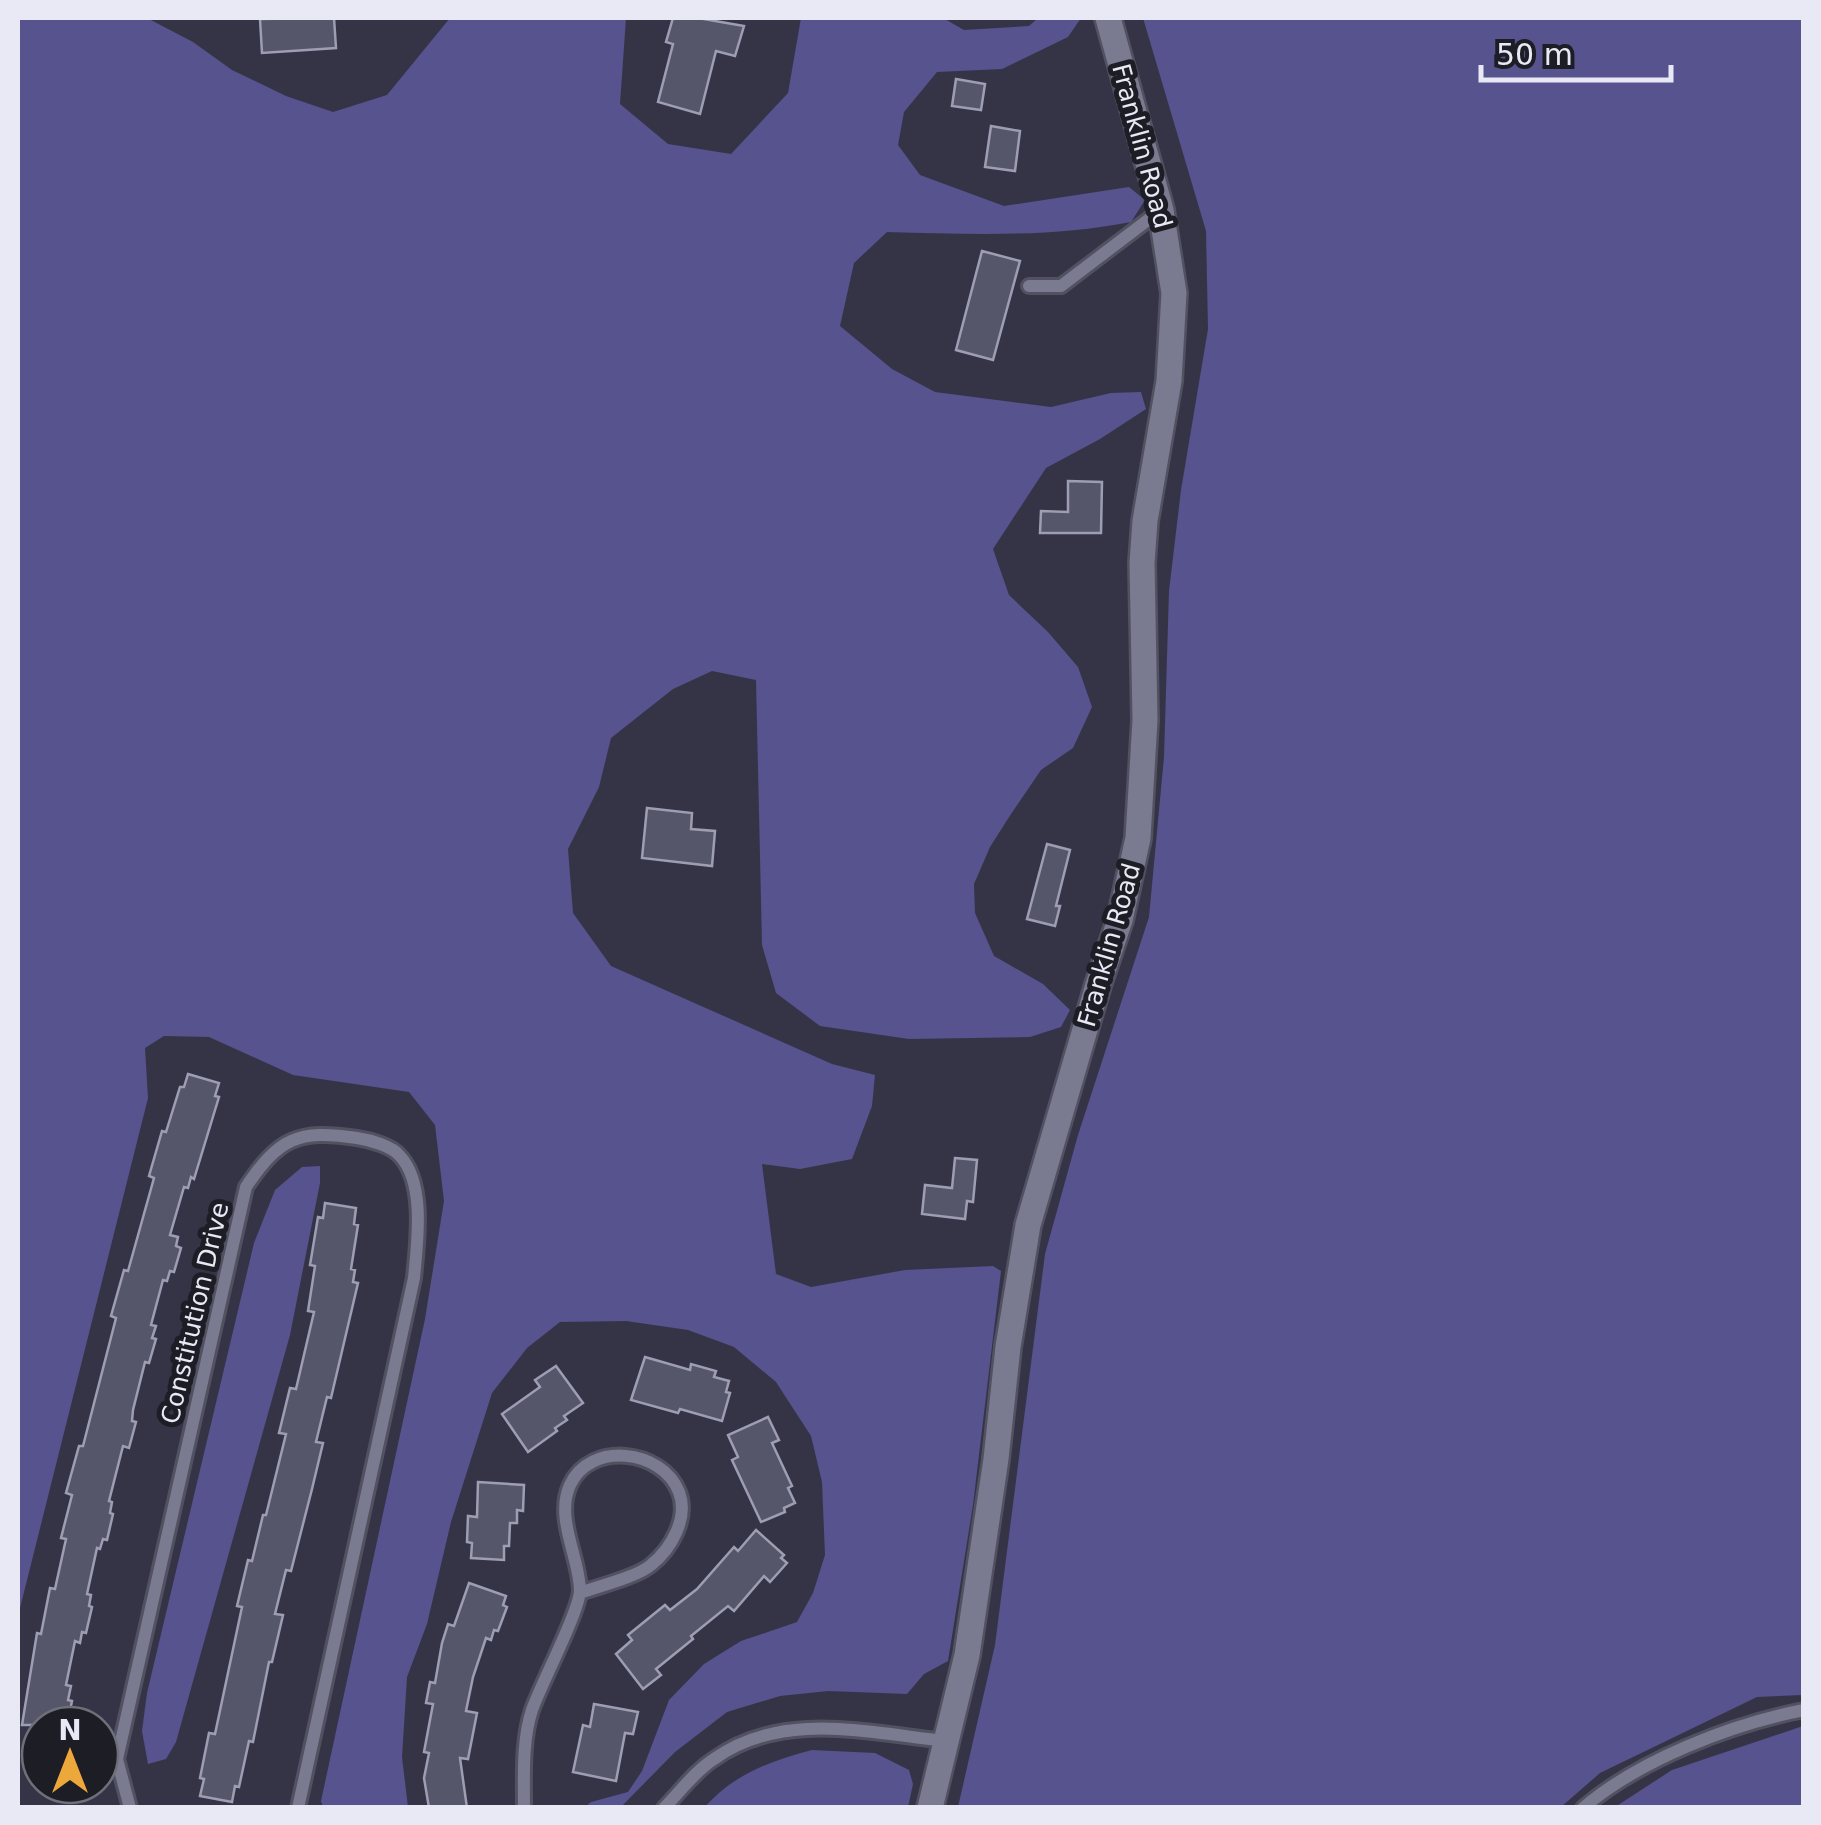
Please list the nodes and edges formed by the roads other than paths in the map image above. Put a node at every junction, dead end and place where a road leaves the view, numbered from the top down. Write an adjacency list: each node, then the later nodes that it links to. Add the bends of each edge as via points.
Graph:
1 (1108, 18): 2 (street, Franklin Road)
2 (1161, 210): 3 (lane, via 1061,286); 6 (street, Franklin Road, via 1174,292 1170,381 1142,563 1145,720 1138,838 1120,920 1028,1226 966,1655)
3 (1029, 286)
4 (580, 1593): 4 (lane, via 650,1566 681,1527 681,1496 669,1473 647,1458 617,1455 586,1467 570,1484 565,1508); 9 (lane, via 531,1713)
5 (1804, 1710): 12 (lane, via 1671,1753 1610,1784)
6 (946, 1741): 10 (lane, via 807,1726 756,1736 712,1760); 11 (street, Franklin Road)
7 (130, 1808): 8 (lane, Constitution Drive, via 117,1760 246,1187 267,1156 321,1132 371,1140 400,1155 419,1212 414,1278)
8 (298, 1808)
9 (524, 1808)
10 (664, 1808)
11 (930, 1808)
12 (1583, 1808)

